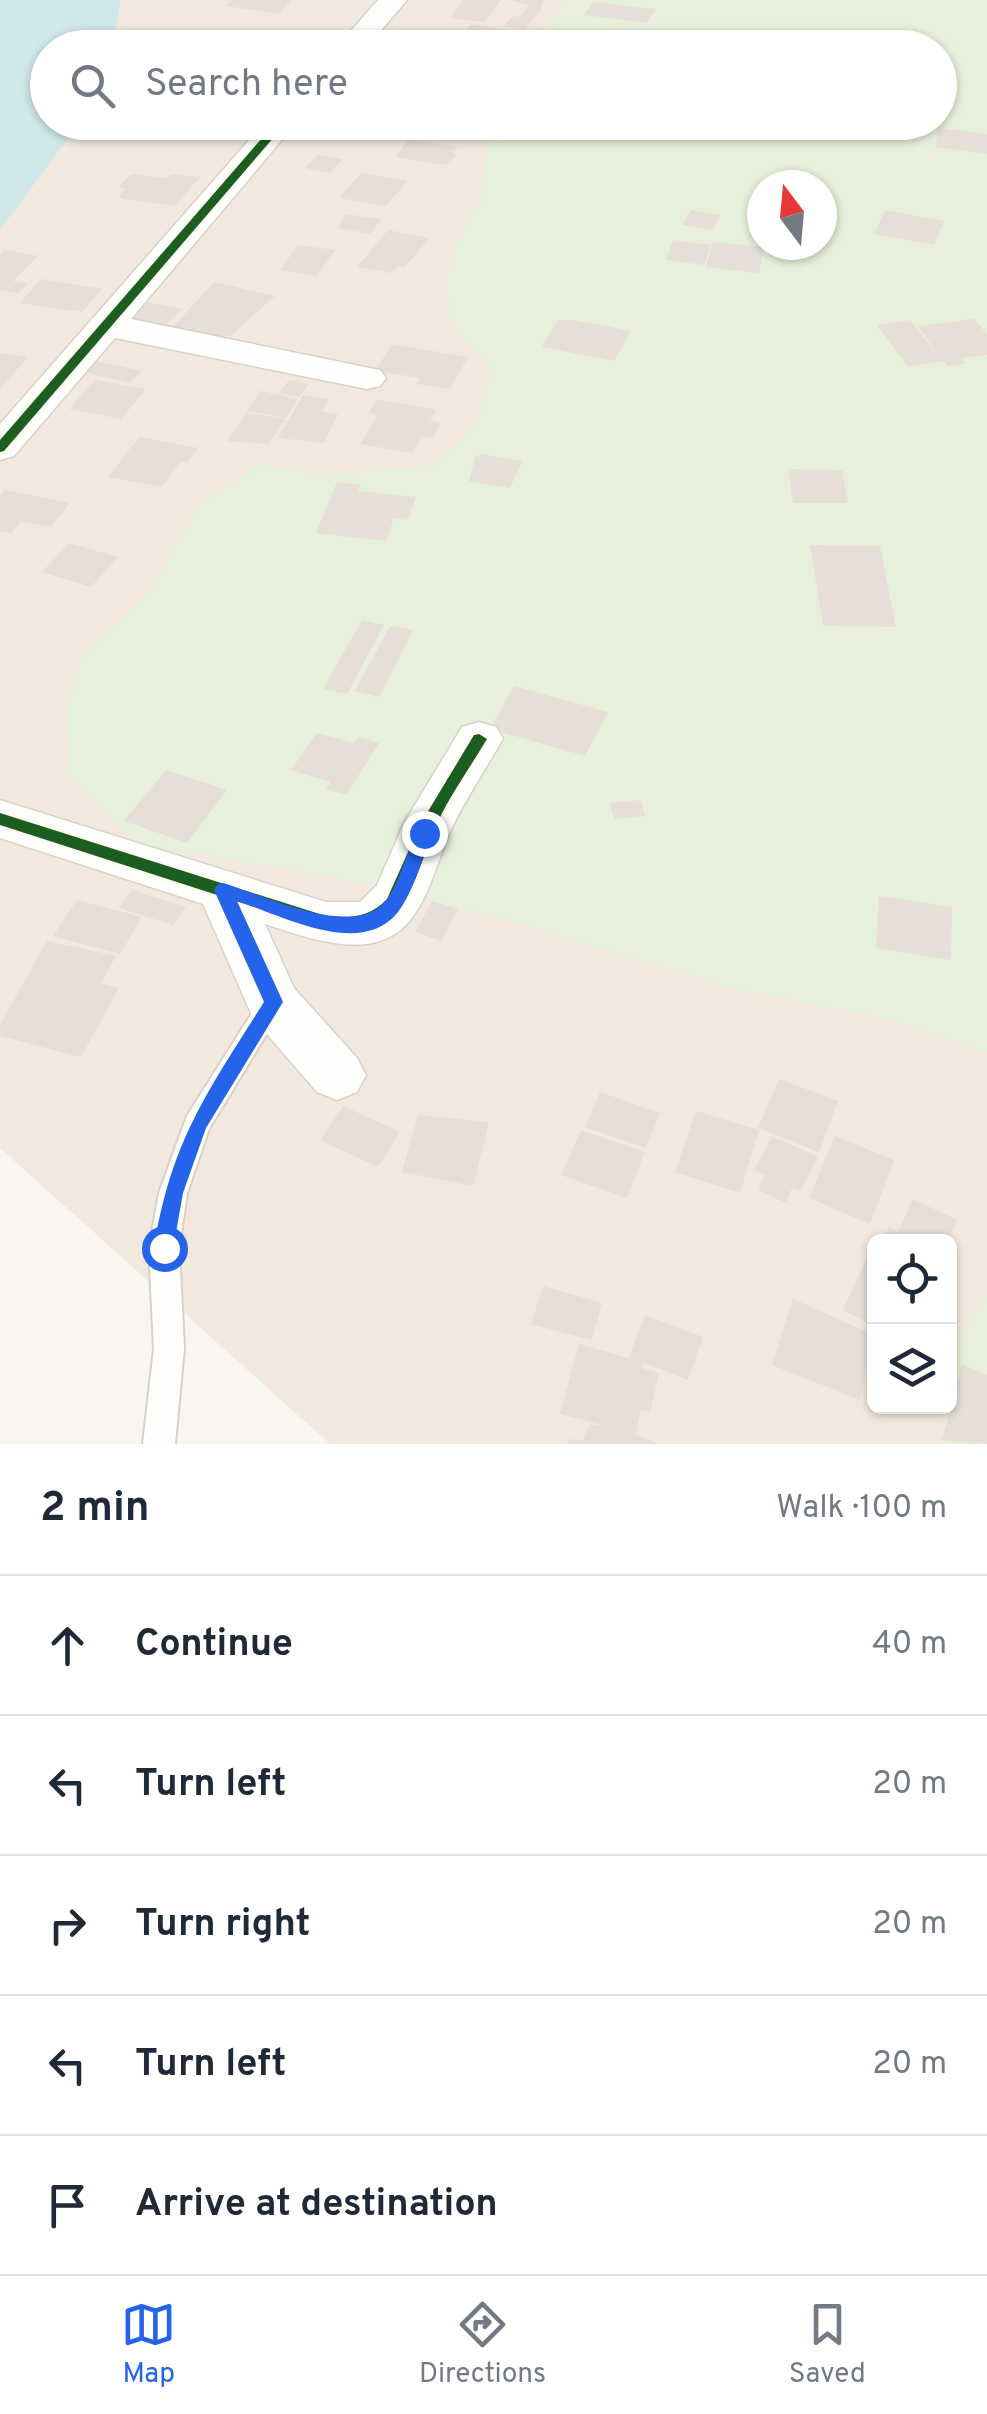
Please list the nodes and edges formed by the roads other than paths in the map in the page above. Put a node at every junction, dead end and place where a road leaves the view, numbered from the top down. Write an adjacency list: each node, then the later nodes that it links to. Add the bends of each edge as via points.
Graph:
1 (393, 0): 2 (street)
2 (366, 30)
3 (266, 140): 4 (street)
4 (106, 324): 5 (street); 6 (street)
5 (367, 378)
6 (0, 448)
7 (478, 739): 9 (street, via 424,833 404,886 374,921 357,927 326,922)
8 (0, 819): 9 (street)
9 (223, 890): 10 (street)
10 (274, 1002): 11 (street); 12 (lane, via 197,1125 173,1193 164,1248 169,1348)
11 (337, 1074)
12 (159, 1444)

